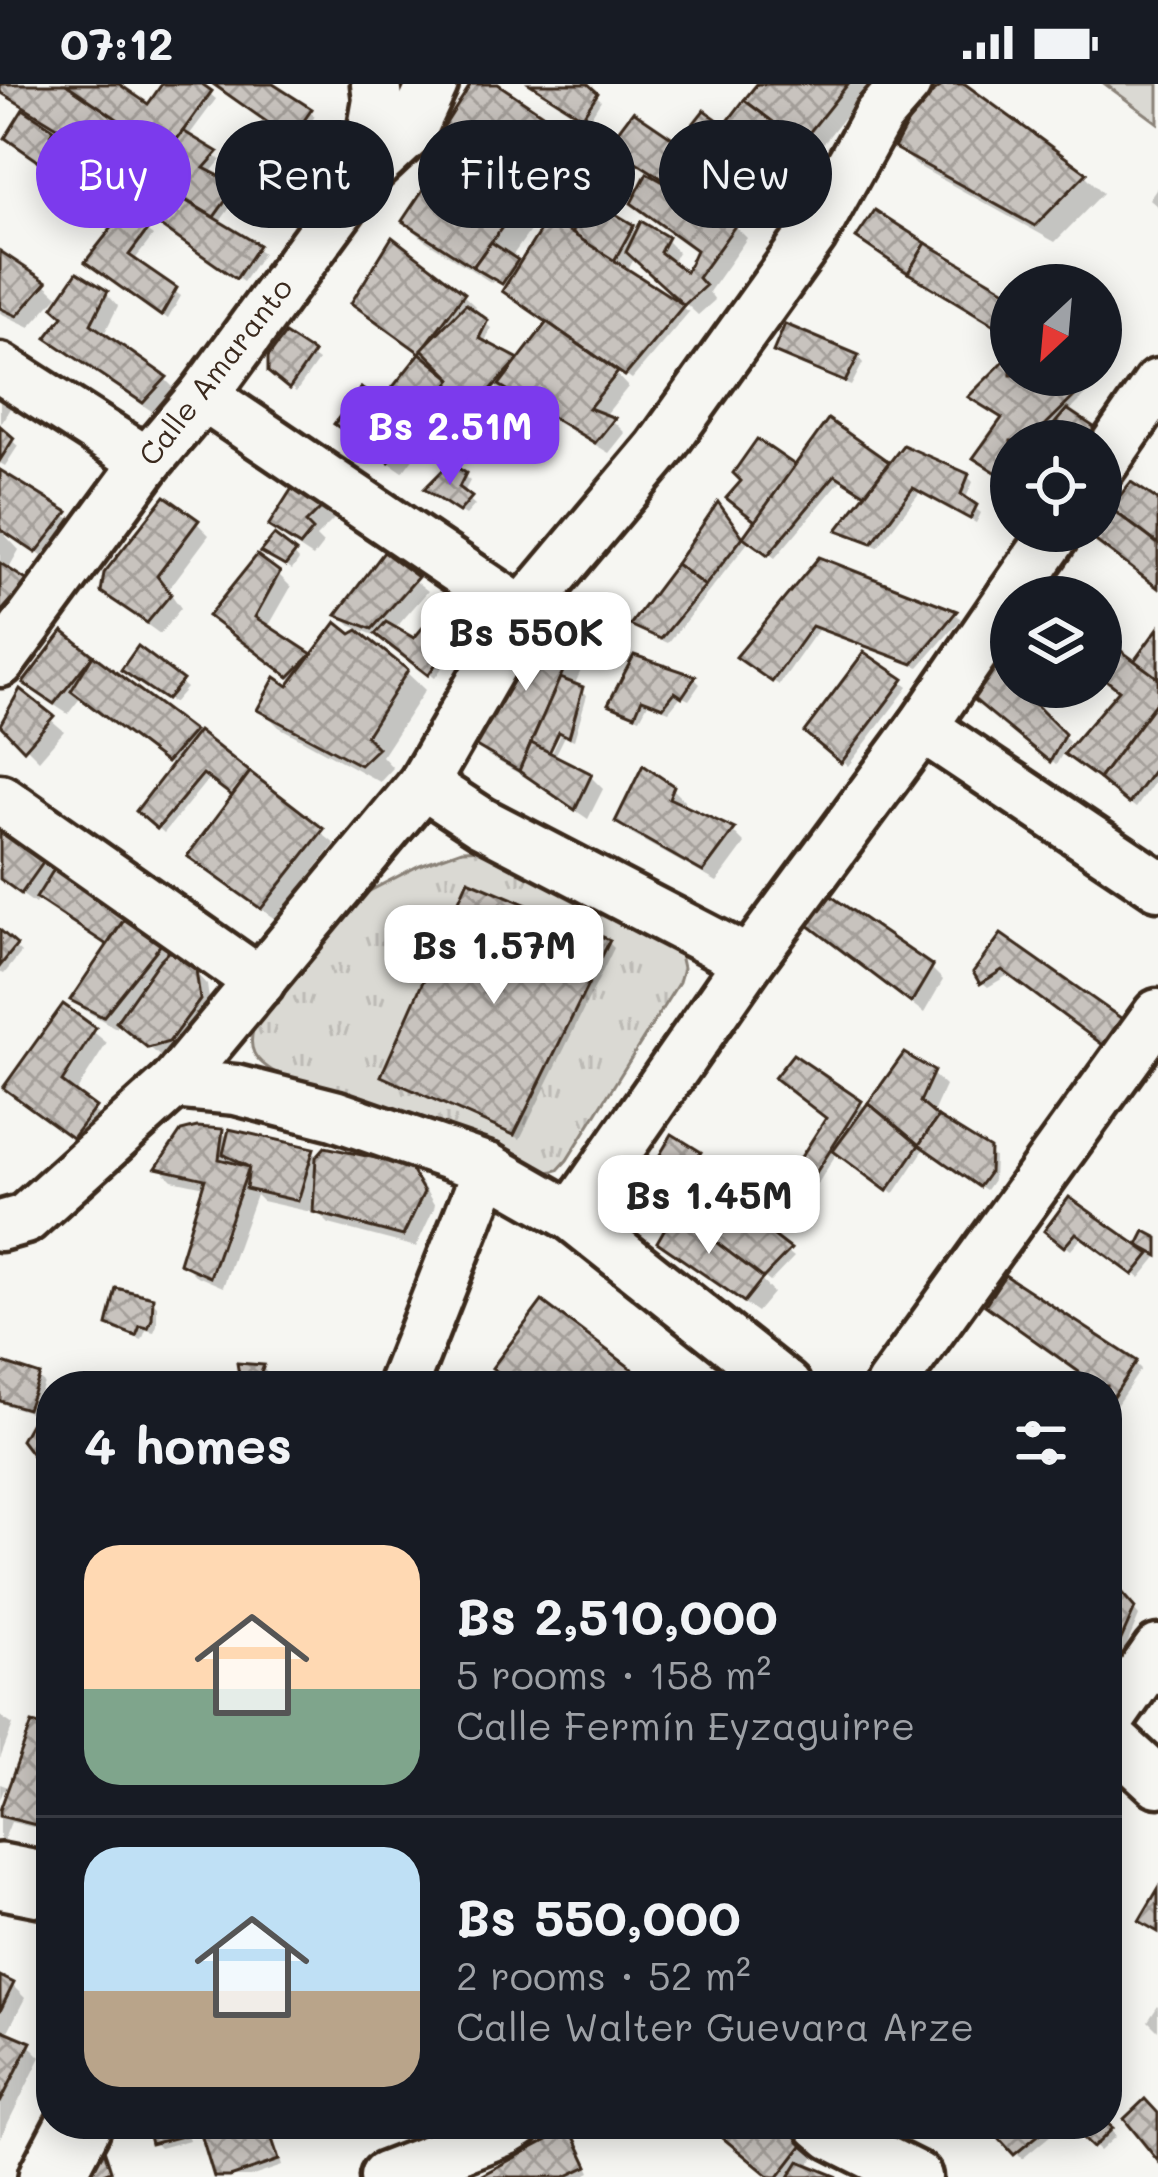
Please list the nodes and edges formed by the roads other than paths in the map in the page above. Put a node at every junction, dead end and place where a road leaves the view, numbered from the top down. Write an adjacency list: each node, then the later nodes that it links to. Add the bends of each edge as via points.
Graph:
1 (376, 84): 4 (street)
2 (433, 84): 5 (street, Calle Amaranto, via 411,131)
3 (906, 84): 12 (street, via 878,116 812,235 659,449)
4 (374, 120)
5 (394, 147)
6 (325, 228): 9 (street, Calle Amaranto)
7 (0, 368): 11 (street)
8 (1158, 383): 10 (street)
9 (202, 396): 11 (street, Calle Amaranto); 12 (street)
10 (1122, 435)
11 (147, 462): 14 (street, Calle Amaranto)
12 (522, 612): 16 (street)
13 (990, 628): 15 (street)
14 (0, 662)
15 (922, 727): 18 (street); 19 (street)
16 (422, 784): 19 (street); 20 (street)
17 (0, 799): 20 (street)
18 (1158, 885)
19 (749, 961): 24 (street)
20 (260, 982): 22 (street)
21 (1158, 1014): 28 (street)
22 (173, 1084): 23 (street, via 236,1090 334,1115); 25 (street, via 25,1220)
23 (488, 1168): 24 (street); 26 (street)
24 (572, 1216): 27 (street)
25 (0, 1226)
26 (408, 1371)
27 (767, 1371)
28 (901, 1371)
29 (1158, 1650): 30 (street)
30 (1122, 1702)
31 (1122, 1749): 32 (street)
32 (1158, 1782)
33 (0, 1876): 34 (street)
34 (36, 1883)
35 (71, 2139): 38 (street)
36 (480, 2139): 39 (street)
37 (841, 2139): 40 (street)
38 (51, 2177)
39 (385, 2177)
40 (917, 2177)

